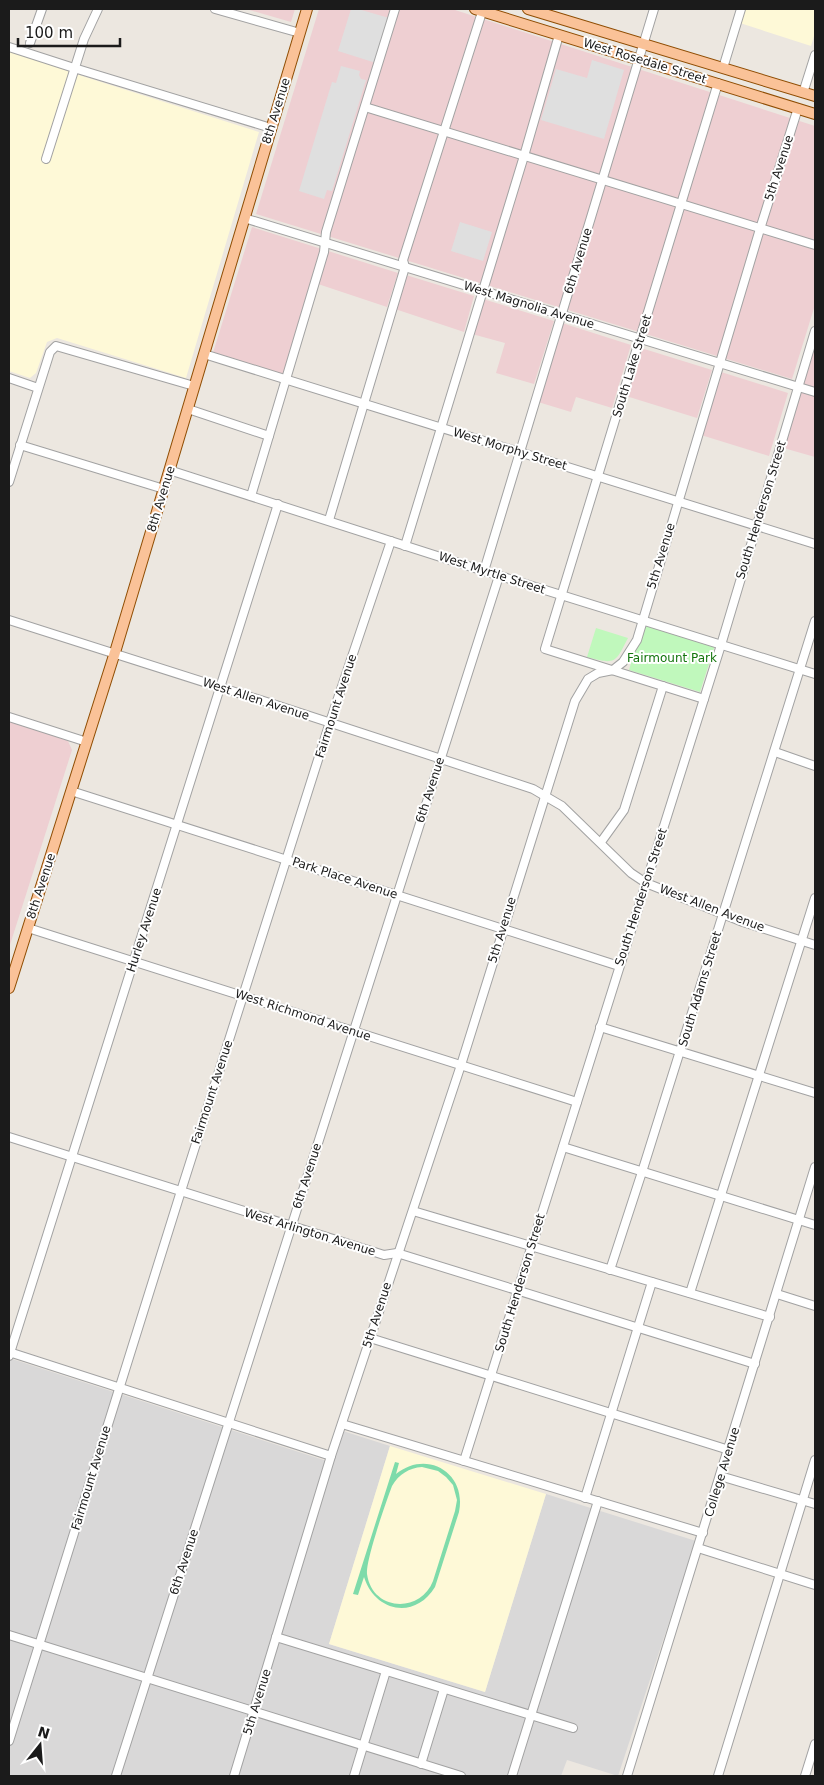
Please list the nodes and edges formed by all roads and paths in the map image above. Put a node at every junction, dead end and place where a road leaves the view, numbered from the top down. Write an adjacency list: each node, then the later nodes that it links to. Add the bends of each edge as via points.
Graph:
1 (42, 9): 12 (street)
2 (98, 9): 17 (street)
3 (215, 9): 10 (street)
4 (307, 9): 10 (main road, 8th Avenue)
5 (395, 9): 22 (street)
6 (528, 9): 13 (main road, West Rosedale Street)
7 (654, 9): 13 (street, 6th Avenue)
8 (741, 9): 18 (street)
9 (480, 10): 11 (main road, West Rosedale Street); 26 (street)
10 (300, 33): 25 (main road, 8th Avenue)
11 (559, 34): 16 (main road, West Rosedale Street); 27 (street)
12 (30, 43)
13 (644, 44): 16 (street, 6th Avenue); 18 (main road, West Rosedale Street)
14 (9, 47): 17 (street)
15 (815, 54): 20 (street)
16 (639, 59): 19 (main road, West Rosedale Street); 29 (street, 6th Avenue)
17 (74, 68): 25 (street); 28 (street)
18 (723, 68): 20 (main road, West Rosedale Street)
19 (718, 84): 23 (main road, West Rosedale Street); 30 (street, South Lake Street)
20 (803, 92): 21 (main road, West Rosedale Street)
21 (815, 96)
22 (365, 107): 26 (street); 33 (street)
23 (798, 108): 24 (main road, West Rosedale Street); 32 (street, 5th Avenue)
24 (815, 114)
25 (271, 128): 31 (main road, 8th Avenue)
26 (444, 131): 27 (street); 35 (street, via 403,260)
27 (524, 156): 29 (street); 36 (street)
28 (46, 159)
29 (603, 180): 30 (street); 37 (street, 6th Avenue)
30 (681, 204): 32 (street); 39 (street, South Lake Street)
31 (244, 218): 33 (street, West Magnolia Avenue); 40 (main road, 8th Avenue)
32 (760, 229): 34 (street); 41 (street, 5th Avenue)
33 (325, 243): 35 (street, West Magnolia Avenue); 43 (street)
34 (815, 245)
35 (405, 267): 36 (street, West Magnolia Avenue); 48 (street)
36 (483, 291): 37 (street, West Magnolia Avenue); 50 (street)
37 (561, 315): 39 (street, West Magnolia Avenue); 53 (street, 6th Avenue)
38 (815, 331): 45 (street, South Henderson Street)
39 (640, 339): 41 (street, West Magnolia Avenue); 55 (street, South Lake Street)
40 (204, 354): 43 (street, West Morphy Street); 44 (main road, 8th Avenue)
41 (719, 363): 45 (street, West Magnolia Avenue); 59 (street, 5th Avenue)
42 (9, 378): 46 (street)
43 (286, 380): 48 (street, West Morphy Street); 51 (street)
44 (194, 386): 46 (street, via 56,346 50,352); 49 (main road, 8th Avenue)
45 (798, 387): 47 (street, West Magnolia Avenue); 62 (street, South Henderson Street)
46 (38, 388): 52 (street)
47 (815, 392)
48 (363, 404): 50 (street, West Morphy Street); 61 (street)
49 (188, 409): 51 (street); 54 (main road, 8th Avenue)
50 (441, 428): 53 (street, West Morphy Street); 65 (street)
51 (269, 436): 58 (street)
52 (20, 445): 56 (street); 57 (street)
53 (519, 452): 55 (street, West Morphy Street); 66 (street, 6th Avenue)
54 (170, 470): 57 (main road, 8th Avenue); 58 (street, West Myrtle Street)
55 (598, 476): 59 (street, West Morphy Street); 68 (street, South Lake Street)
56 (9, 482)
57 (164, 489): 73 (main road, 8th Avenue)
58 (251, 496): 60 (street, West Myrtle Street)
59 (678, 501): 62 (street, West Morphy Street); 69 (street, 5th Avenue)
60 (278, 504): 61 (street, West Myrtle Street); 78 (street, Hurley Avenue)
61 (329, 520): 63 (street, West Myrtle Street)
62 (756, 525): 64 (street, West Morphy Street); 72 (street, South Henderson Street)
63 (391, 541): 65 (street, West Myrtle Street); 81 (street, Fairmount Avenue)
64 (815, 544)
65 (405, 546): 66 (street, West Myrtle Street)
66 (484, 572): 67 (street, West Myrtle Street)
67 (499, 576): 68 (street, West Myrtle Street); 84 (street, 6th Avenue)
68 (562, 595): 69 (street, West Myrtle Street); 74 (street, South Lake Street, via 545,649)
69 (642, 619): 72 (street, West Myrtle Street); 74 (street, 5th Avenue, via 630,652)
70 (9, 620): 73 (street, West Allen Avenue)
71 (815, 621): 75 (street, South Adams Street)
72 (721, 644): 75 (street, West Myrtle Street); 79 (street, South Henderson Street)
73 (114, 653): 78 (street, West Allen Avenue); 82 (main road, 8th Avenue)
74 (613, 670): 77 (street); 87 (street, 5th Avenue, via 598,673 582,687)
75 (801, 670): 76 (street, West Myrtle Street); 83 (street, South Adams Street)
76 (815, 674)
77 (663, 686): 79 (street); 89 (street, via 624,810)
78 (221, 687): 81 (street, West Allen Avenue); 88 (street, Hurley Avenue)
79 (704, 699): 91 (street, South Henderson Street)
80 (9, 716): 82 (street)
81 (330, 722): 84 (street, West Allen Avenue); 90 (street, Fairmount Avenue)
82 (87, 742): 86 (main road, 8th Avenue)
83 (775, 752): 85 (street); 94 (street, South Adams Street)
84 (441, 758): 87 (street, West Allen Avenue); 92 (street, 6th Avenue)
85 (815, 766)
86 (72, 791): 88 (street, Park Place Avenue); 95 (main road, 8th Avenue)
87 (546, 796): 89 (street, West Allen Avenue, via 562,806); 96 (street, 5th Avenue)
88 (178, 825): 90 (street, Park Place Avenue); 99 (street, Hurley Avenue)
89 (601, 842): 91 (street, West Allen Avenue, via 631,873)
90 (287, 859): 92 (street, Park Place Avenue); 102 (street, Fairmount Avenue)
91 (646, 883): 94 (street, West Allen Avenue); 100 (street, South Henderson Street)
92 (397, 895): 96 (street, Park Place Avenue); 104 (street, 6th Avenue)
93 (815, 898): 97 (street)
94 (723, 915): 97 (street, West Allen Avenue); 105 (street, South Adams Street)
95 (28, 928): 99 (street, West Richmond Avenue); 101 (main road, 8th Avenue)
96 (503, 928): 100 (street, Park Place Avenue); 106 (street, 5th Avenue)
97 (802, 940): 98 (street, West Allen Avenue); 107 (street)
98 (815, 944)
99 (135, 961): 102 (street, West Richmond Avenue); 112 (street, Hurley Avenue)
100 (619, 966): 103 (street, South Henderson Street)
101 (9, 988)
102 (243, 996): 104 (street, West Richmond Avenue); 115 (street, Fairmount Avenue)
103 (600, 1027): 105 (street); 109 (street, South Henderson Street)
104 (353, 1031): 106 (street, West Richmond Avenue); 120 (street, 6th Avenue)
105 (680, 1051): 107 (street); 114 (street, South Adams Street)
106 (461, 1065): 109 (street, West Richmond Avenue); 117 (street, 5th Avenue)
107 (759, 1076): 108 (street); 116 (street)
108 (815, 1093)
109 (577, 1102): 111 (street, South Henderson Street)
110 (9, 1137): 112 (street, West Arlington Avenue)
111 (563, 1147): 114 (street); 121 (street, South Henderson Street)
112 (72, 1157): 115 (street, West Arlington Avenue); 132 (street, Hurley Avenue)
113 (815, 1167): 118 (street, College Avenue)
114 (642, 1172): 116 (street); 123 (street, South Adams Street)
115 (180, 1191): 120 (street, West Arlington Avenue); 135 (street, Fairmount Avenue)
116 (721, 1196): 118 (street); 126 (street)
117 (413, 1211): 121 (street); 122 (street, 5th Avenue)
118 (800, 1220): 119 (street); 127 (street, College Avenue)
119 (815, 1224)
120 (291, 1226): 122 (street, West Arlington Avenue, via 384,1255); 137 (street, 6th Avenue)
121 (532, 1246): 123 (street); 125 (street, South Henderson Street)
122 (397, 1253): 125 (street, West Arlington Avenue); 131 (street, 5th Avenue)
123 (610, 1270): 124 (street)
124 (652, 1282): 126 (street); 130 (street)
125 (518, 1290): 130 (street, West Arlington Avenue); 134 (street, South Henderson Street)
126 (690, 1294): 129 (street)
127 (777, 1294): 128 (street); 129 (street, College Avenue)
128 (815, 1306)
129 (770, 1317): 133 (street, College Avenue)
130 (638, 1327): 133 (street, West Arlington Avenue); 136 (street)
131 (370, 1338): 134 (street); 138 (street, 5th Avenue)
132 (9, 1354): 135 (street)
133 (755, 1364): 139 (street, College Avenue)
134 (491, 1375): 136 (street); 142 (street, South Henderson Street)
135 (119, 1388): 137 (street); 154 (street, Fairmount Avenue)
136 (611, 1413): 139 (street); 144 (street)
137 (229, 1423): 140 (street); 156 (street, 6th Avenue)
138 (342, 1424): 140 (street, 5th Avenue); 142 (street)
139 (728, 1450): 143 (street, College Avenue)
140 (331, 1456): 153 (street, 5th Avenue)
141 (815, 1460): 145 (street)
142 (464, 1461): 144 (street)
143 (720, 1476): 145 (street); 148 (street, College Avenue)
144 (585, 1498): 146 (street)
145 (803, 1500): 147 (street); 150 (street)
146 (598, 1502): 148 (street); 159 (street)
147 (815, 1504)
148 (703, 1533): 149 (street, College Avenue)
149 (698, 1548): 150 (street); 170 (street, College Avenue)
150 (780, 1574): 151 (street); 171 (street)
151 (815, 1585)
152 (9, 1635): 154 (street)
153 (276, 1637): 155 (street); 158 (street, 5th Avenue)
154 (39, 1644): 156 (street); 161 (street, Fairmount Avenue)
155 (386, 1671): 157 (street); 163 (street)
156 (146, 1678): 158 (street); 165 (street, 6th Avenue)
157 (444, 1689): 159 (street); 164 (street)
158 (254, 1711): 163 (street); 166 (street, 5th Avenue)
159 (531, 1715): 160 (street); 169 (street)
160 (573, 1728)
161 (9, 1741)
162 (815, 1744): 172 (street)
163 (363, 1746): 164 (street); 167 (street)
164 (421, 1764): 168 (street)
165 (116, 1776)
166 (234, 1776)
167 (354, 1776)
168 (461, 1776)
169 (512, 1776)
170 (627, 1776)
171 (718, 1776)
172 (805, 1776)

